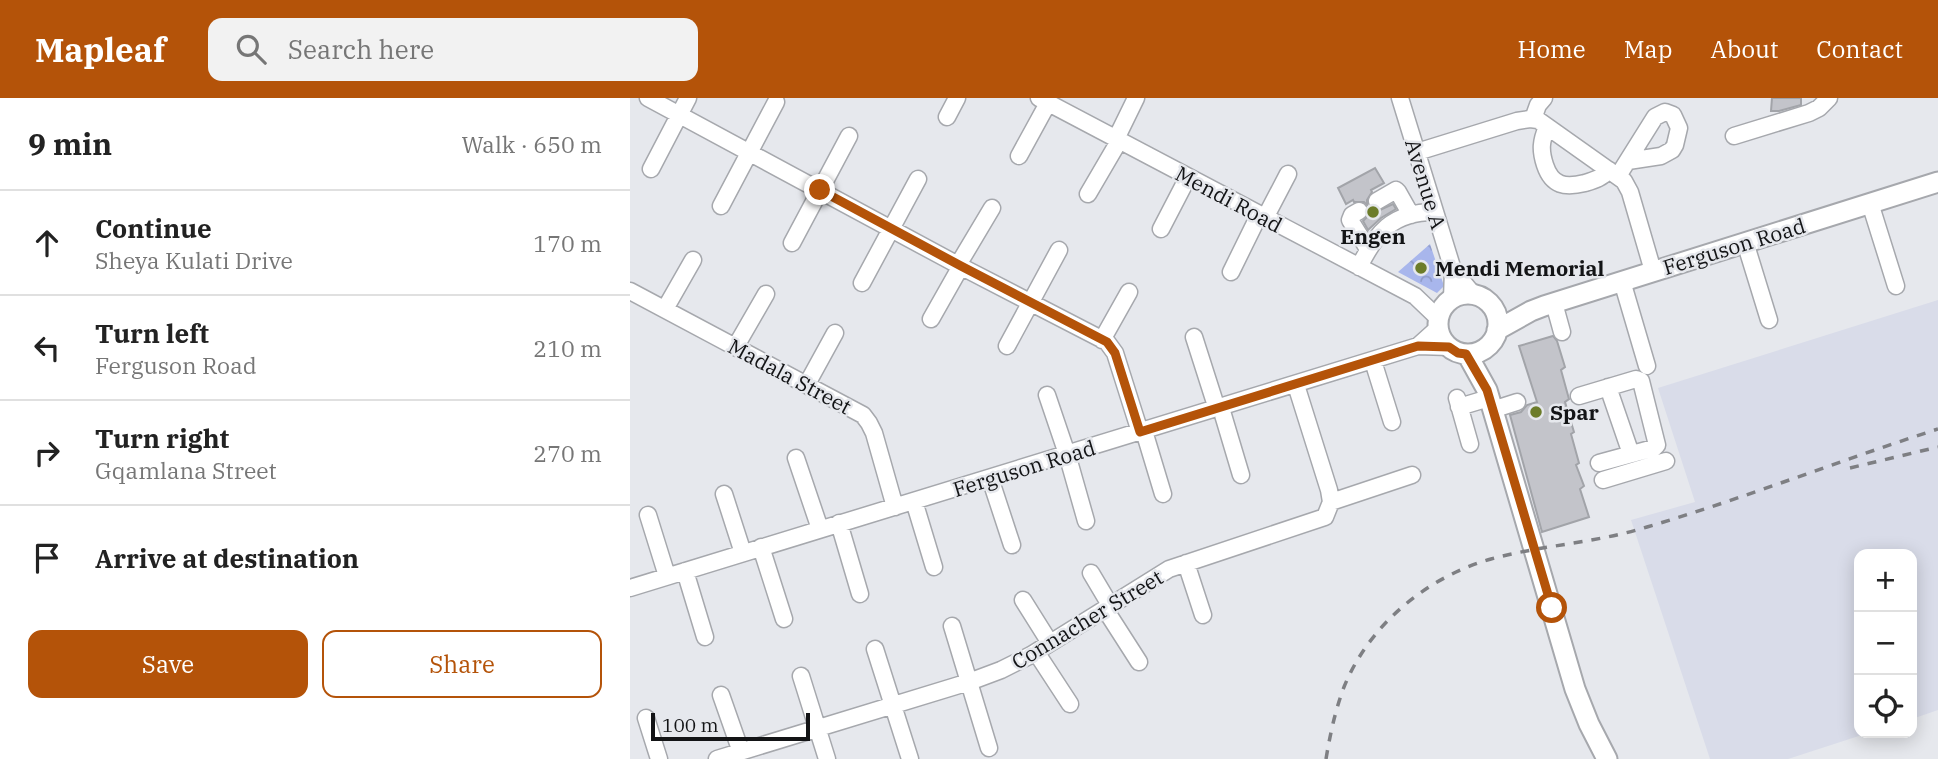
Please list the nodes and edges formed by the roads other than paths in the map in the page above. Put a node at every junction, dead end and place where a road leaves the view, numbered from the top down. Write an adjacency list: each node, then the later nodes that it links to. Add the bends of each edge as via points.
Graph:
1 (648, 98): 10 (street)
2 (688, 98): 10 (street)
3 (957, 98): 11 (street)
4 (1136, 98): 14 (street)
5 (1401, 98): 16 (street, Avenue A)
6 (1829, 98): 13 (street, via 1809,113)
7 (1044, 100): 14 (street, Mendi Road); 17 (street)
8 (776, 102): 15 (street)
9 (1539, 109): 16 (street, via 1517,121); 20 (street); 20 (street, via 1541,148 1556,182 1572,186)
10 (679, 114): 15 (street); 19 (street)
11 (947, 117)
12 (849, 136): 25 (street)
13 (1734, 136)
14 (1118, 140): 22 (street, Mendi Road); 26 (street)
15 (749, 152): 25 (street); 29 (street)
16 (1417, 152): 32 (street, Avenue A)
17 (1018, 156)
18 (1628, 161): 20 (street)
19 (651, 169)
20 (1614, 173): 45 (street, via 1630,192)
21 (1288, 174): 34 (street)
22 (1188, 177): 34 (street, Mendi Road); 36 (street)
23 (918, 179): 35 (street)
24 (1938, 182): 28 (main road, Ferguson Road)
25 (820, 190): 35 (street); 38 (street)
26 (1088, 194)
27 (1377, 201): 33 (street, via 1396,190)
28 (1870, 203): 37 (main road, Ferguson Road); 49 (street)
29 (721, 205)
30 (992, 208): 42 (street)
31 (1359, 211): 39 (street, via 1350,220)
32 (1434, 212): 33 (street); 44 (street, Avenue A)
33 (1411, 215): 39 (street, via 1387,226)
34 (1262, 216): 43 (street, Mendi Road); 46 (street)
35 (890, 228): 42 (street); 48 (street)
36 (1161, 229)
37 (1745, 242): 45 (main road, Ferguson Road); 62 (street)
38 (792, 243)
39 (1368, 249): 43 (street)
40 (1059, 250): 56 (street)
41 (693, 260): 59 (street)
42 (960, 266): 56 (street); 61 (street)
43 (1359, 267): 54 (street, Mendi Road)
44 (1453, 270): 53 (street); 55 (street)
45 (1653, 271): 47 (main road, Ferguson Road)
46 (1231, 272)
47 (1622, 281): 57 (main road, Ferguson Road); 74 (street)
48 (862, 284)
49 (1896, 286)
50 (630, 290): 59 (street, Madala Street)
51 (1129, 292): 68 (street)
52 (766, 294): 69 (street)
53 (1473, 295): 55 (main road); 58 (main road)
54 (1419, 298): 55 (street, Mendi Road); 63 (street, Mendi Road)
55 (1451, 299): 63 (main road)
56 (1030, 302): 68 (street); 70 (street)
57 (1554, 303): 60 (main road, Ferguson Road); 64 (street)
58 (1493, 307): 60 (main road, Ferguson Road); 66 (main road)
59 (665, 309): 69 (street, Madala Street)
60 (1531, 311): 66 (main road, Ferguson Road)
61 (931, 319)
62 (1769, 320)
63 (1438, 323): 71 (street, Ferguson Road); 72 (main road, via 1442,339)
64 (1562, 331)
65 (835, 333): 75 (street)
66 (1495, 335): 72 (main road, via 1481,351); 80 (main road, via 1488,356)
67 (1195, 337): 82 (street)
68 (1102, 340): 84 (street, via 1115,353)
69 (736, 346): 75 (street, Madala Street)
70 (1007, 346)
71 (1418, 346): 72 (street, Ferguson Road); 73 (street, Ferguson Road)
72 (1458, 351): 80 (main road)
73 (1373, 361): 76 (street, Ferguson Road); 83 (street)
74 (1647, 366)
75 (807, 384): 99 (street, Madala Street, via 869,422)
76 (1296, 385): 82 (street, Ferguson Road); 98 (street)
77 (1608, 387): 79 (street); 87 (street); 87 (street, via 1641,381 1657,445)
78 (1046, 395): 86 (street)
79 (1579, 396)
80 (1490, 399): 81 (street); 85 (street, via 1458,403); 136 (main road, via 1576,689)
81 (1517, 402)
82 (1219, 408): 84 (street, Ferguson Road); 91 (street)
83 (1392, 422)
84 (1142, 431): 86 (street, Ferguson Road); 96 (street)
85 (1470, 444)
86 (1067, 454): 93 (street, Ferguson Road); 101 (street)
87 (1631, 454): 90 (street)
88 (796, 458): 103 (street)
89 (1666, 461): 94 (street)
90 (1599, 463)
91 (1241, 475)
92 (1412, 475): 98 (street)
93 (990, 478): 97 (street, Ferguson Road); 104 (street)
94 (1603, 480)
95 (724, 494): 106 (street)
96 (1163, 494)
97 (914, 501): 99 (street, Ferguson Road); 108 (street)
98 (1331, 502): 107 (street, Connacher Street, via 1325,517 1315,522)
99 (895, 507): 102 (street, Ferguson Road)
100 (648, 514): 111 (street)
101 (1086, 521)
102 (839, 523): 103 (street, Ferguson Road); 113 (street)
103 (820, 529): 105 (street, Ferguson Road)
104 (1012, 545)
105 (761, 547): 106 (street, Ferguson Road); 117 (street)
106 (743, 553): 109 (street, Ferguson Road)
107 (1186, 562): 115 (street, Connacher Street); 116 (street)
108 (934, 568)
109 (685, 571): 111 (street, Ferguson Road); 119 (street)
110 (1091, 573): 115 (street)
111 (667, 576): 112 (street, Ferguson Road)
112 (630, 588)
113 (860, 594)
114 (1024, 600): 120 (street)
115 (1107, 607): 120 (street, Connacher Street); 122 (street)
116 (1203, 615)
117 (785, 619)
118 (952, 626): 124 (street)
119 (705, 637)
120 (1043, 648): 124 (street, Connacher Street); 126 (street)
121 (875, 649): 127 (street)
122 (1139, 662)
123 (801, 676): 129 (street)
124 (969, 682): 127 (street, Connacher Street); 130 (street)
125 (721, 695): 131 (street)
126 (1070, 704)
127 (893, 705): 129 (street, Connacher Street); 135 (street)
128 (646, 718): 132 (street)
129 (817, 728): 131 (street, Connacher Street); 134 (street)
130 (989, 748)
131 (741, 752): 133 (street, Connacher Street)
132 (659, 759)
133 (717, 759)
134 (827, 759)
135 (910, 759)
136 (1607, 759)

